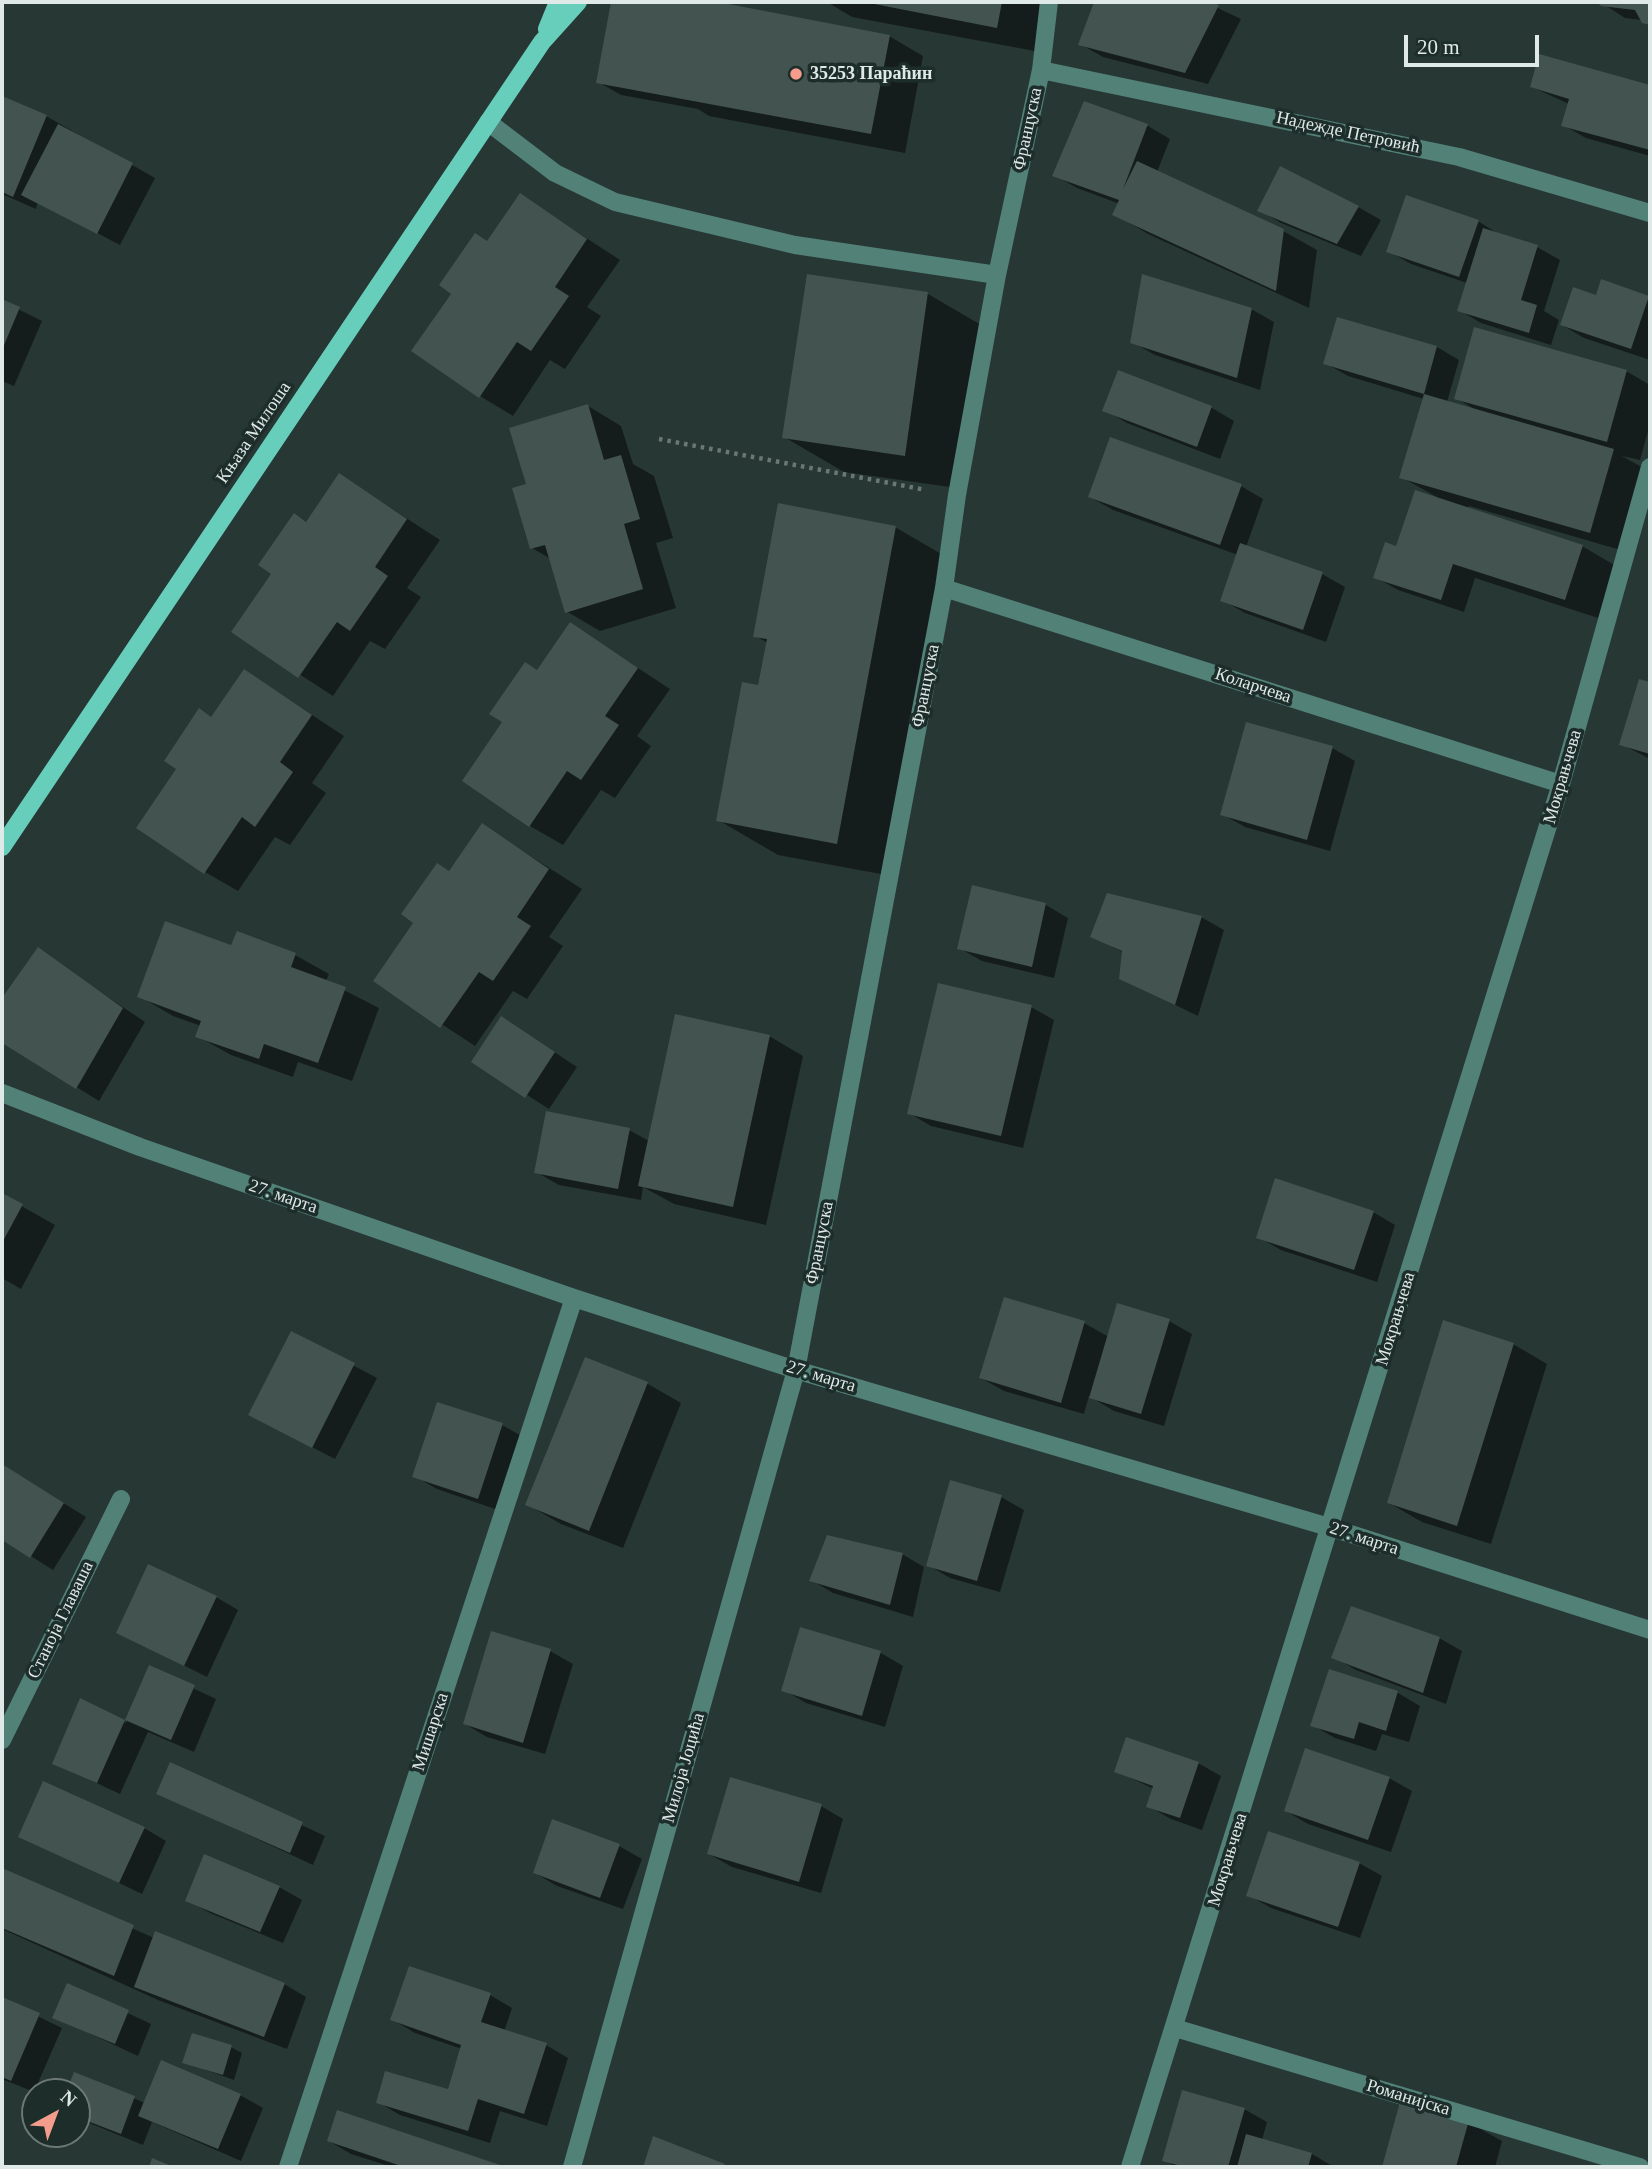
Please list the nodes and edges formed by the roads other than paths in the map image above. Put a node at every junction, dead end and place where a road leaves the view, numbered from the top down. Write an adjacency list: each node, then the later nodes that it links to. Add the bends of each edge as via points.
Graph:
1 (558, 2): 4 (main road, Књаза Милоша)
2 (578, 2): 4 (main road, Књаза Милоша)
3 (1049, 2): 5 (street, Француска)
4 (542, 42): 6 (main road, Књаза Милоша)
5 (1041, 70): 7 (street, Надежде Петровић, via 1459,157); 8 (street, Француска)
6 (488, 122): 8 (street, via 555,173 615,202 795,246); 12 (main road, Књаза Милоша)
7 (1650, 213)
8 (998, 275): 10 (street, Француска)
9 (1650, 467): 11 (street, Мокрањчева)
10 (944, 588): 11 (street, Коларчева); 15 (street, Француска)
11 (1561, 784): 17 (street, Мокрањчева)
12 (2, 847)
13 (2, 1093): 14 (street, 27. марта, via 140,1147)
14 (574, 1298): 15 (street, 27. марта); 21 (street, Мишарска)
15 (796, 1370): 17 (street, 27. марта); 22 (street, Милоја Јоцића)
16 (121, 1500): 19 (street, Станоја Главаша)
17 (1332, 1528): 18 (street, 27. марта); 20 (street, Мокрањчева)
18 (1650, 1630)
19 (2, 1740)
20 (1175, 2028): 23 (street, Мокрањчева); 24 (street, Романијска)
21 (288, 2167)
22 (572, 2167)
23 (1130, 2167)
24 (1640, 2167)

